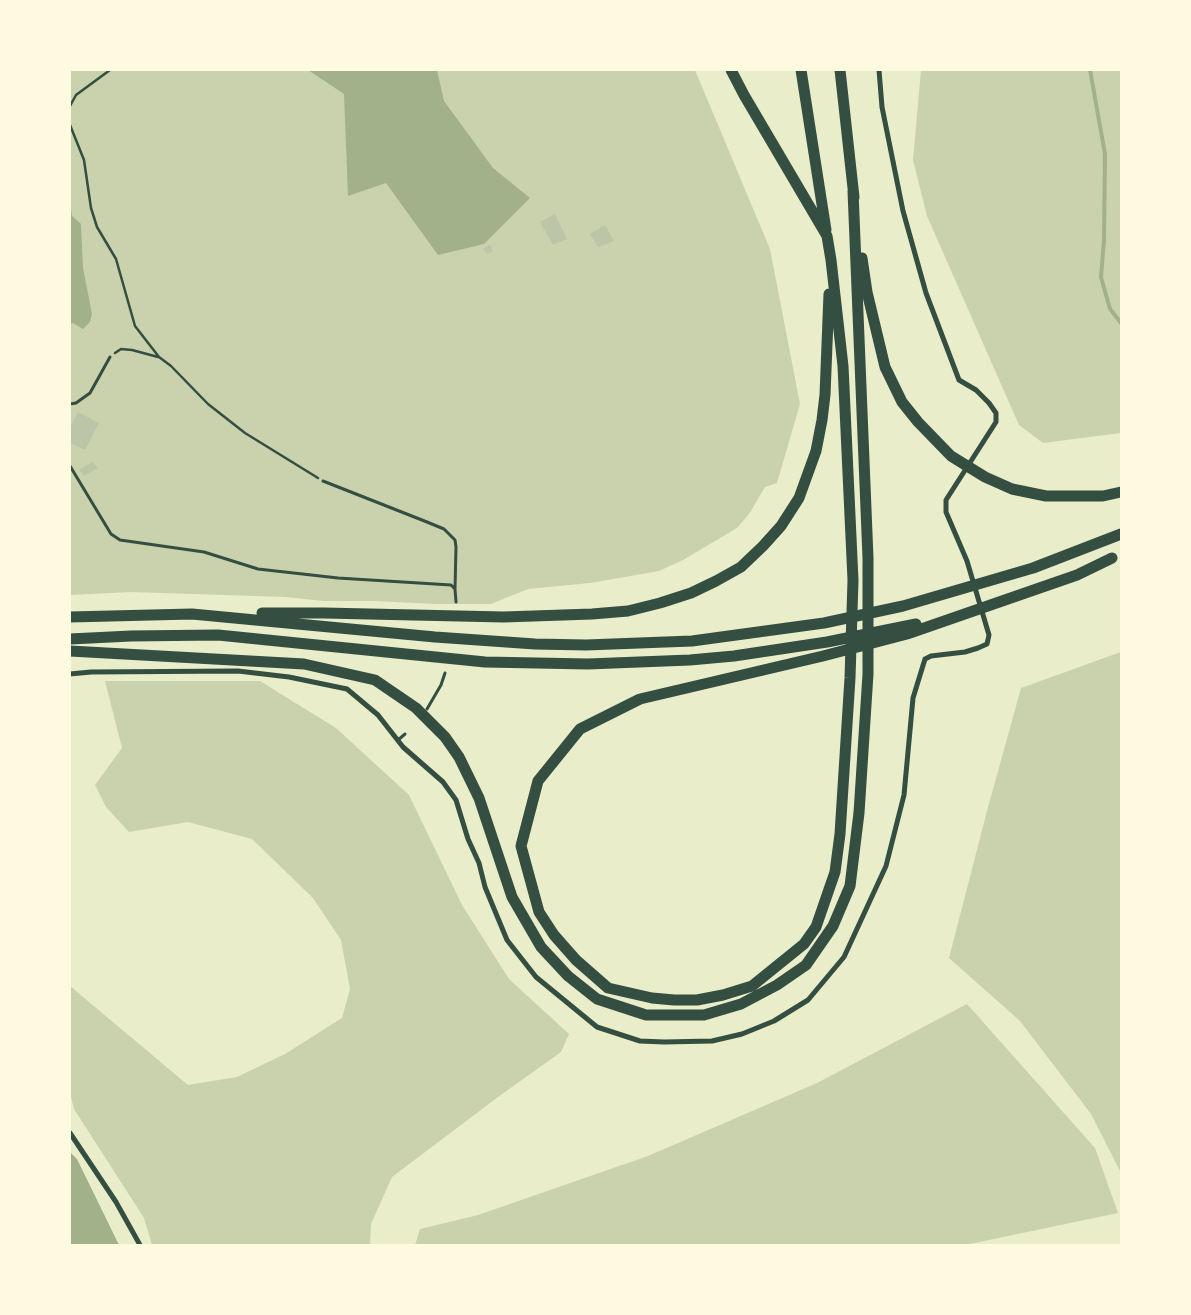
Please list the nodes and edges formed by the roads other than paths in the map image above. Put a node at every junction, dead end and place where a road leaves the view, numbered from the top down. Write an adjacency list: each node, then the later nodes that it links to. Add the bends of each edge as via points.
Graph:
1 (732, 70): 8 (highway)
2 (801, 70): 8 (highway)
3 (840, 70): 6 (highway)
4 (848, 70): 6 (highway)
5 (879, 70): 28 (street, via 882,107 926,294 959,380 976,390 996,413 996,422 946,500 946,512 967,561 989,635 987,644 978,648 925,659 913,698 904,795 886,866 844,957 808,1000 774,1021 742,1034 712,1041 640,1041 597,1027 536,977 507,940 485,887 456,800 443,782)
6 (844, 116): 7 (highway)
7 (853, 191): 14 (highway, via 867,292 885,367 902,402 918,422 951,456 1012,489 1046,496 1103,496); 23 (highway, via 868,558 868,674 859,813 850,886 833,926 806,966 777,985 740,1004 704,1015 646,1015 597,999 568,976 540,947 512,896 479,798 459,756 416,708 375,680 304,664)
8 (826, 236): 9 (highway)
9 (831, 260): 19 (highway, via 825,395 816,451 808,476 800,498 781,526 741,567 716,581 660,603 628,611 592,614 504,617); 21 (highway, via 843,366 853,580 850,687 840,834 835,872 816,927 804,944 752,986 697,1000 652,998 608,988 576,960 539,912 521,846 538,781 580,729 640,699 823,656)
10 (110, 357): 11 (lane, via 90,393)
11 (70, 404)
12 (70, 466): 17 (lane, via 111,534 120,540 204,552 258,569 451,585)
13 (323, 481): 17 (lane, via 444,529 455,540)
14 (1121, 492)
15 (1118, 535): 19 (highway, via 1033,568 903,606 824,623 692,641 586,645 483,641)
16 (1116, 556): 21 (highway, via 1077,573)
17 (455, 588): 18 (lane)
18 (456, 602)
19 (192, 614): 20 (highway)
20 (70, 617)
21 (905, 630): 22 (highway, via 734,656 536,664 435,658 218,635)
22 (70, 639)
23 (70, 651)
24 (445, 673): 26 (lane)
25 (70, 674): 28 (street, via 238,672 289,677 347,690 378,715)
26 (427, 710)
27 (405, 734): 28 (lane)
28 (398, 740)
29 (70, 1133): 30 (street)
30 (140, 1245)

